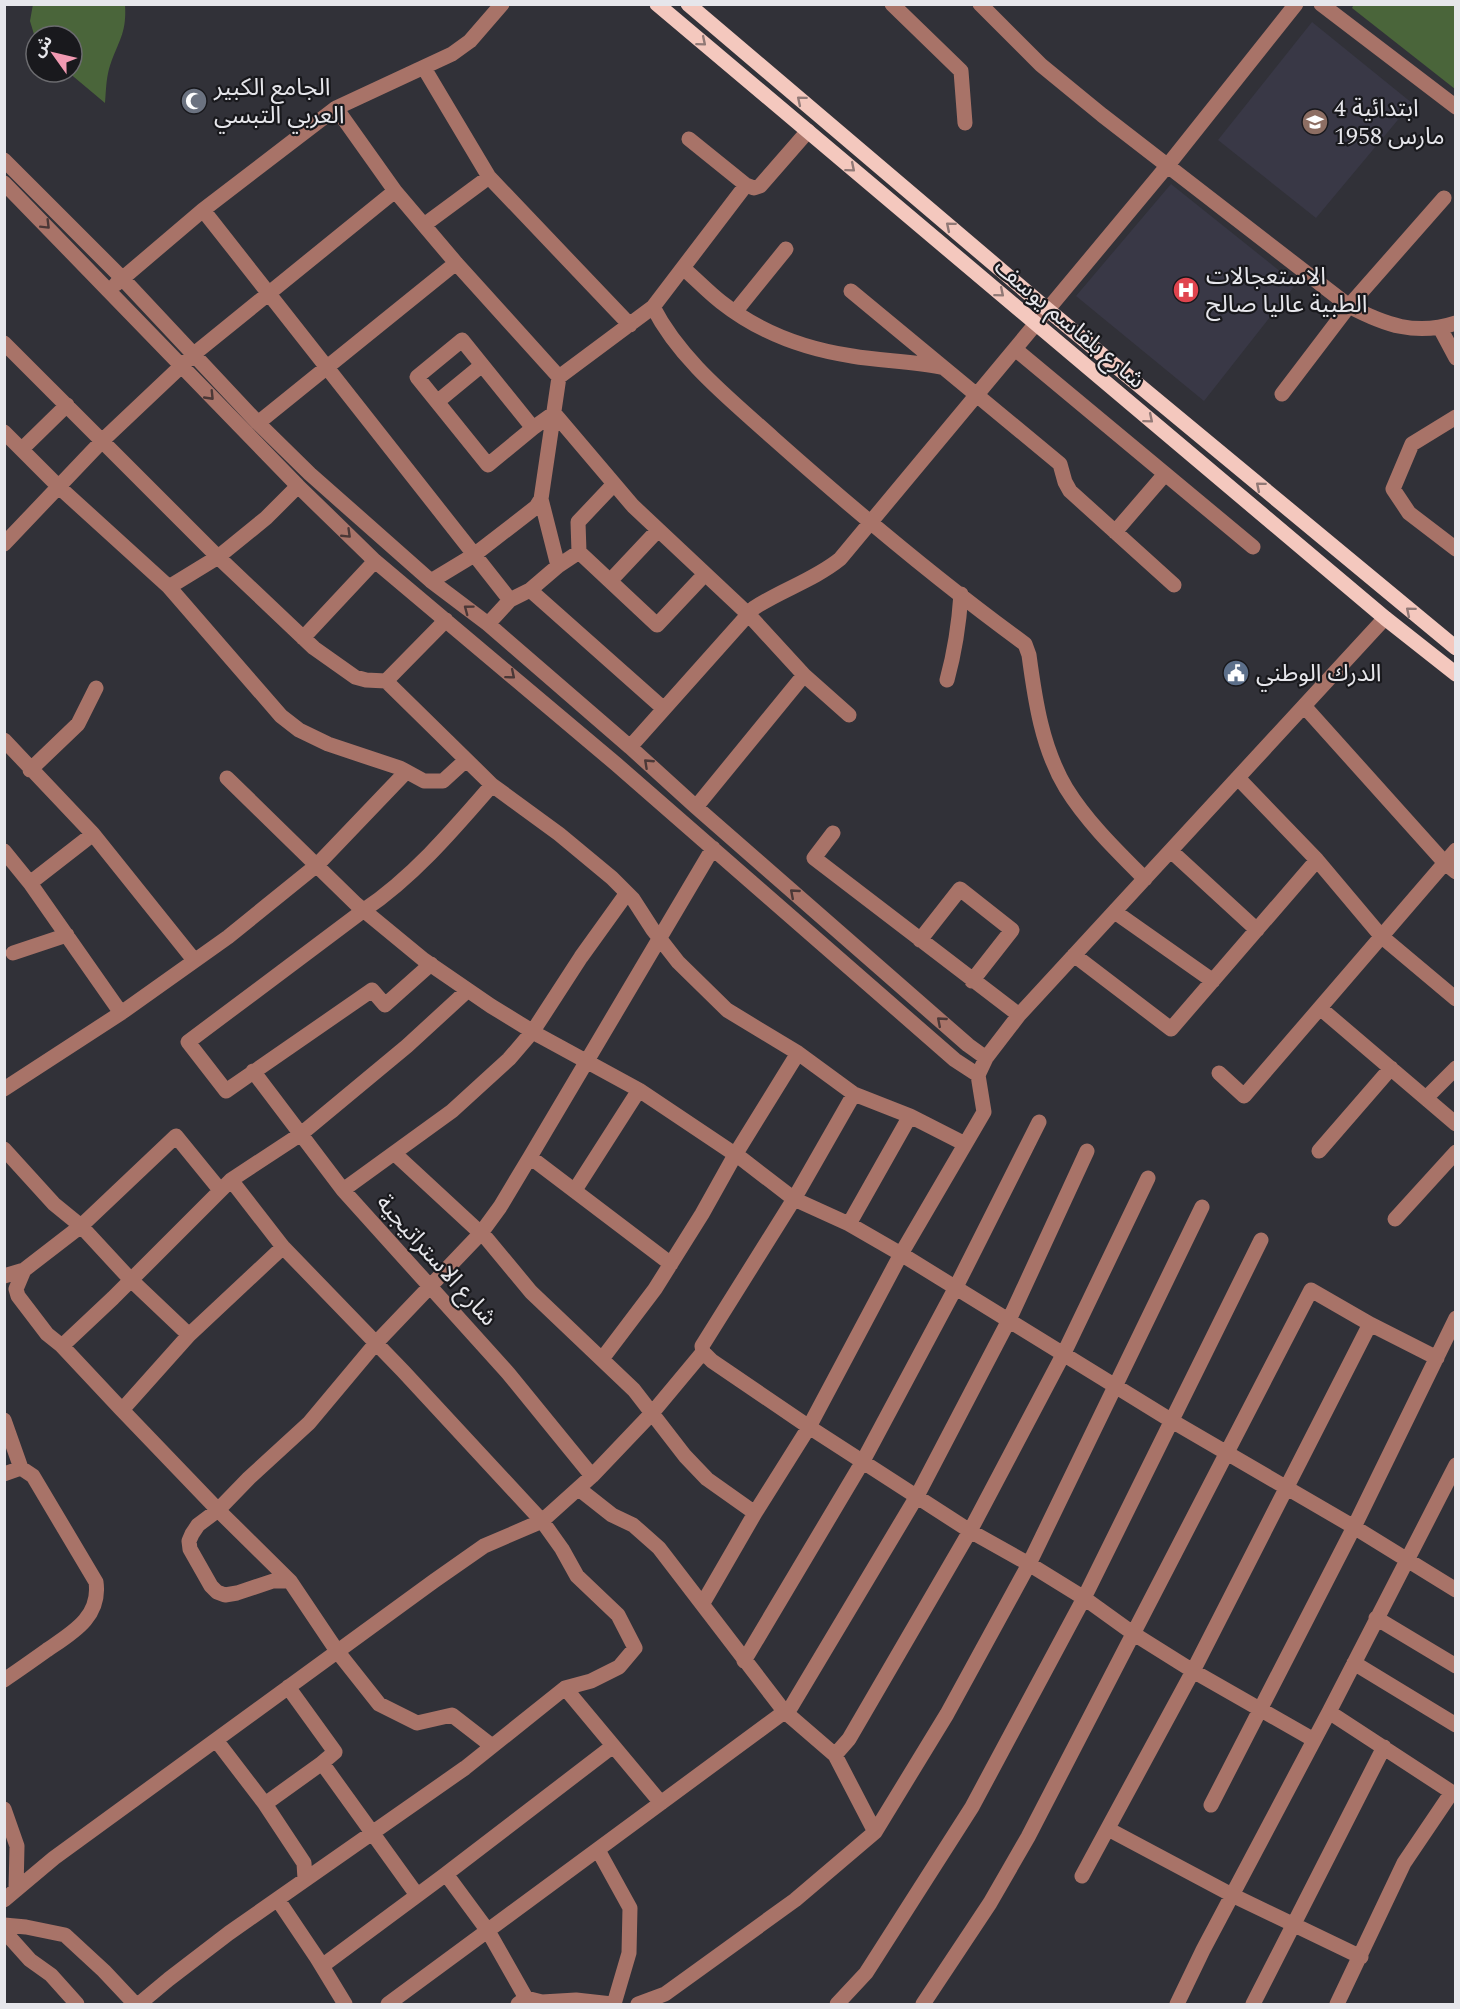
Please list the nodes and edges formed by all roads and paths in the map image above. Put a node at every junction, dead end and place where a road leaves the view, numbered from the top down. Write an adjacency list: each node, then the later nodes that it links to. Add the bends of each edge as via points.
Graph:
1 (502, 4): 8 (street, via 470,41)
2 (657, 4): 12 (main road, شارع بلقاسم يوسف, one-way to 12)
3 (688, 4): 32 (main road, شارع بلقاسم يوسف, one-way to 3)
4 (892, 4): 11 (street, via 961,71)
5 (980, 4): 15 (street, via 1041,64)
6 (1296, 4): 15 (street)
7 (1321, 4): 9 (street)
8 (424, 68): 10 (street); 16 (street)
9 (1455, 107)
10 (336, 108): 19 (street); 21 (street)
11 (965, 123)
12 (808, 131): 18 (street, via 760,186); 34 (main road, شارع بلقاسم يوسف, one-way to 34)
13 (689, 139): 18 (street)
14 (4, 160): 26 (street)
15 (1168, 165): 30 (street); 32 (street)
16 (489, 177): 22 (street); 36 (street)
17 (4, 183): 27 (street, one-way to 27)
18 (746, 185): 25 (street)
19 (395, 191): 22 (street); 29 (street)
20 (1444, 198): 30 (street)
21 (203, 210): 26 (street); 29 (street)
22 (424, 225): 24 (street)
23 (786, 249): 33 (street)
24 (456, 263): 45 (street); 46 (street)
25 (683, 268): 31 (street); 33 (street)
26 (122, 278): 27 (street); 40 (street)
27 (110, 290): 43 (street)
28 (851, 291): 44 (street)
29 (268, 292): 40 (street); 45 (street)
30 (1349, 306): 37 (street, via 1376,321 1409,329); 48 (street)
31 (653, 307): 36 (street); 63 (street, via 683,351 714,385)
32 (1048, 310): 34 (street); 87 (main road, شارع بلقاسم يوسف, one-way to 32)
33 (735, 312): 44 (street, via 768,331 827,352)
34 (1036, 323): 39 (street); 83 (main road, شارع بلقاسم يوسف, one-way to 83)
35 (1455, 323): 37 (street)
36 (630, 325): 46 (street)
37 (1440, 328): 41 (street)
38 (4, 343): 50 (street)
39 (1015, 349): 47 (street); 58 (street)
40 (194, 354): 43 (street); 53 (street)
41 (1455, 358)
42 (482, 365): 49 (street); 49 (street, via 462,340 417,377); 54 (street)
43 (181, 366): 56 (street); 60 (street, one-way to 60)
44 (942, 367): 47 (street)
45 (327, 368): 53 (street); 70 (street)
46 (559, 377): 51 (street)
47 (978, 394): 63 (street); 65 (street, via 1060,464 1070,491)
48 (1282, 394)
49 (437, 402): 54 (street, via 488,465)
50 (67, 405): 56 (street); 57 (street)
51 (554, 412): 54 (street); 59 (street); 62 (street)
52 (1455, 417): 68 (street, via 1412,444 1393,489 1409,513)
53 (258, 423): 75 (street)
54 (533, 429)
55 (4, 432): 57 (street)
56 (103, 440): 61 (street); 71 (street)
57 (22, 449): 61 (street)
58 (1165, 474): 65 (street); 67 (street)
59 (614, 484): 64 (street); 69 (street, via 578,522)
60 (298, 486): 71 (street); 72 (street, one-way to 72)
61 (59, 487): 66 (street); 78 (street)
62 (541, 499): 70 (street); 73 (street)
63 (870, 524): 80 (street); 82 (street, via 829,568 770,597)
64 (658, 530): 74 (street); 76 (street)
65 (1115, 532): 77 (street)
66 (4, 544)
67 (1253, 548)
68 (1455, 549)
69 (579, 552): 73 (street); 76 (street)
70 (474, 555): 75 (street); 81 (street)
71 (218, 557): 78 (street); 86 (street)
72 (375, 561): 84 (street); 86 (street)
73 (558, 566): 79 (street)
74 (705, 574): 76 (street, via 657,625); 82 (street)
75 (431, 581): 85 (street, one-way to 75)
76 (610, 581)
77 (1174, 585)
78 (169, 587): 100 (street, via 281,716 328,744)
79 (530, 590): 81 (street); 94 (street)
80 (961, 594): 90 (street, via 959,627); 114 (street, via 1024,644 1041,728 1066,788 1089,820)
81 (510, 600): 85 (street)
82 (748, 614): 89 (street); 94 (street)
83 (1385, 618): 88 (main road, شارع بلقاسم يوسف); 93 (street)
84 (446, 620): 91 (street); 107 (street, one-way to 107)
85 (488, 624): 97 (street)
86 (303, 638): 91 (street, via 355,677)
87 (1455, 648)
88 (1455, 674)
89 (804, 675): 95 (street); 104 (street)
90 (947, 680)
91 (386, 681): 98 (street)
92 (96, 688): 99 (street, via 78,724)
93 (1304, 706): 102 (street); 113 (street)
94 (664, 709): 97 (street)
95 (849, 715)
96 (4, 740): 99 (street)
97 (630, 747): 104 (street, one-way to 97)
98 (466, 760): 100 (street, via 443,781 424,781); 103 (street)
99 (30, 770): 106 (street)
100 (406, 772): 112 (street)
101 (227, 778): 112 (street)
102 (1238, 778): 110 (street); 111 (street)
103 (492, 785): 116 (street, via 559,834); 117 (street, via 390,893)
104 (696, 807): 137 (street, one-way to 104)
105 (833, 833): 123 (street, via 813,858)
106 (93, 834): 115 (street); 126 (street)
107 (713, 848): 122 (street); 143 (street, via 955,1060)
108 (1455, 850): 113 (street)
109 (4, 851): 115 (street)
110 (1171, 851): 114 (street); 119 (street)
111 (1317, 860): 119 (street); 121 (street)
112 (317, 865): 117 (street); 126 (street)
113 (1450, 867): 121 (street)
114 (1145, 879): 118 (street)
115 (30, 883): 120 (street)
116 (627, 893): 122 (street); 135 (street)
117 (364, 910): 127 (street); 141 (street, via 188,1042 226,1091)
118 (1115, 912): 125 (street); 129 (street)
119 (1257, 930): 129 (street)
120 (67, 935): 124 (street); 133 (street)
121 (1382, 936): 131 (street); 132 (street)
122 (659, 938): 136 (street, via 727,1010); 138 (street)
123 (920, 940): 128 (street); 128 (street, via 960,890 995,916 1012,930)
124 (7, 950)
125 (1074, 955): 129 (street, via 1171,1029); 134 (street)
126 (194, 960): 133 (street)
127 (431, 964): 130 (street); 141 (street, via 385,1005 372,990)
128 (972, 981): 134 (street)
129 (1213, 981)
130 (468, 990): 135 (street); 151 (street)
131 (1455, 999)
132 (1320, 1008): 139 (street); 142 (street, via 1244,1096)
133 (121, 1013): 144 (street)
134 (1019, 1015): 137 (street)
135 (533, 1031): 138 (street); 157 (street, via 509,1059 452,1111)
136 (798, 1053): 146 (street); 158 (street)
137 (986, 1058): 143 (street)
138 (587, 1061): 145 (street); 159 (street)
139 (1391, 1068): 147 (street); 155 (street)
140 (1455, 1068): 147 (street)
141 (253, 1071): 151 (street, شارع الاستراتيجية)
142 (1219, 1073)
143 (978, 1075): 152 (street, via 984,1112)
144 (4, 1089)
145 (639, 1090): 158 (street); 163 (street)
146 (854, 1094): 148 (street); 164 (street)
147 (1426, 1098): 150 (street)
148 (910, 1116): 152 (street); 167 (street)
149 (1039, 1122): 178 (street)
150 (1455, 1124)
151 (301, 1134): 161 (street); 162 (street, شارع الاستراتيجية)
152 (965, 1144): 172 (street)
153 (4, 1149): 168 (street, via 54,1204)
154 (1087, 1151): 180 (street)
155 (1319, 1151)
156 (1455, 1152): 166 (street)
157 (394, 1153): 162 (street); 169 (street)
158 (735, 1155): 164 (street); 173 (street)
159 (530, 1157): 163 (street); 169 (street)
160 (1148, 1178): 186 (street)
161 (225, 1185): 168 (street, via 176,1136); 171 (street); 176 (street)
162 (343, 1190): 177 (street, شارع الاستراتيجية)
163 (575, 1190): 173 (street)
164 (794, 1199): 167 (street); 185 (street, via 702,1346)
165 (1202, 1207): 189 (street)
166 (1395, 1219)
167 (849, 1224): 172 (street)
168 (81, 1226): 174 (street); 176 (street)
169 (480, 1233): 177 (street); 188 (street, via 531,1292)
170 (1261, 1240): 193 (street)
171 (283, 1247): 182 (street); 183 (street)
172 (901, 1254): 178 (street); 194 (street)
173 (671, 1264): 188 (street)
174 (24, 1270): 175 (street); 184 (street, via 16,1289 18,1296 47,1334)
175 (4, 1276)
176 (130, 1279): 182 (street); 184 (street)
177 (430, 1285): 183 (street); 200 (street, شارع الاستراتيجية)
178 (956, 1287): 180 (street); 196 (street)
179 (1455, 1318): 187 (street)
180 (1009, 1320): 186 (street); 204 (street)
181 (1370, 1324): 187 (street); 195 (street, via 1311,1290); 201 (street)
182 (189, 1335): 190 (street)
183 (376, 1343): 205 (street, via 309,1423); 207 (street)
184 (62, 1346): 190 (street)
185 (703, 1353): 191 (street); 194 (street)
186 (1064, 1353): 189 (street); 209 (street)
187 (1437, 1358): 208 (street)
188 (602, 1359): 191 (street)
189 (1117, 1385): 193 (street); 211 (street)
190 (122, 1410): 205 (street)
191 (653, 1412): 200 (street); 206 (street, via 707,1479)
192 (4, 1419): 198 (street)
193 (1172, 1420): 195 (street); 214 (street)
194 (809, 1427): 196 (street); 206 (street)
195 (1227, 1453): 201 (street); 217 (street)
196 (862, 1461): 204 (street); 219 (street)
197 (1455, 1465): 203 (street)
198 (21, 1468): 199 (street); 223 (street, via 33,1476 96,1582 98,1594 88,1617 76,1630)
199 (4, 1474)
200 (592, 1476): 202 (street)
201 (1286, 1488): 208 (street); 222 (street)
202 (579, 1489): 207 (street); 215 (street, via 604,1510 633,1525 659,1548)
203 (1450, 1491): 210 (street)
204 (917, 1496): 209 (street); 227 (street, via 791,1707)
205 (218, 1510): 212 (street); 212 (street, via 198,1525 189,1541 190,1550 217,1592 237,1593 273,1581)
206 (755, 1513): 215 (street)
207 (542, 1521): 218 (street, via 484,1546); 225 (street, via 577,1576 618,1615 635,1648 619,1667)
208 (1354, 1527): 210 (street); 226 (street)
209 (970, 1531): 211 (street); 235 (street, via 849,1739)
210 (1406, 1560): 213 (street); 216 (street)
211 (1029, 1564): 214 (street); 243 (street, via 947,1714)
212 (290, 1581): 218 (street)
213 (1455, 1590)
214 (1084, 1598): 217 (street); 266 (street, via 972,1807 866,1973)
215 (703, 1603): 219 (street)
216 (1377, 1618): 220 (street); 221 (street)
217 (1134, 1634): 222 (street); 267 (street, via 1012,1866)
218 (337, 1652): 224 (street); 232 (street, via 379,1704 417,1723 452,1714)
219 (744, 1661): 227 (street)
220 (1354, 1663): 228 (street); 229 (street)
221 (1455, 1666)
222 (1193, 1671): 226 (street); 242 (street)
223 (4, 1680)
224 (288, 1687): 230 (street); 236 (street, via 335,1752)
225 (565, 1688): 232 (street); 233 (street)
226 (1260, 1710): 231 (street); 240 (street)
227 (784, 1711): 235 (street); 238 (street)
228 (1329, 1712): 231 (street); 234 (street)
229 (1455, 1725)
230 (216, 1740): 239 (street); 249 (street, via 54,1858)
231 (1314, 1740): 251 (street)
232 (492, 1746): 244 (street)
233 (613, 1746): 238 (street); 246 (street)
234 (1384, 1748): 237 (street); 253 (street)
235 (835, 1755): 243 (street)
236 (322, 1763): 239 (street); 244 (street)
237 (1454, 1793): 257 (street, via 1404,1863)
238 (661, 1803): 245 (street)
239 (265, 1804): 248 (street, via 304,1863)
240 (1210, 1805)
241 (4, 1809): 249 (street, via 17,1846)
242 (1108, 1829): 247 (street); 251 (street)
243 (875, 1832): 265 (street, via 795,1900 665,1994)
244 (372, 1833): 248 (street); 250 (street)
245 (598, 1850): 256 (street); 264 (street, via 630,1908 629,1953)
246 (446, 1874): 250 (street); 256 (street)
247 (1082, 1876)
248 (305, 1879): 252 (street)
249 (10, 1895)
250 (417, 1895): 258 (street)
251 (1232, 1895): 253 (street); 268 (street)
252 (278, 1900): 258 (street); 261 (street)
253 (1293, 1924): 257 (street); 269 (street)
254 (4, 1925): 261 (street, via 65,1935)
255 (4, 1930): 260 (street)
256 (488, 1931): 259 (street); 263 (street)
257 (1361, 1957): 270 (street)
258 (322, 1966): 262 (street)
259 (522, 2001): 264 (street)
260 (77, 2004)
261 (137, 2004)
262 (345, 2004)
263 (388, 2004)
264 (605, 2004)
265 (638, 2004)
266 (837, 2004)
267 (923, 2004)
268 (1177, 2004)
269 (1254, 2004)
270 (1337, 2004)

